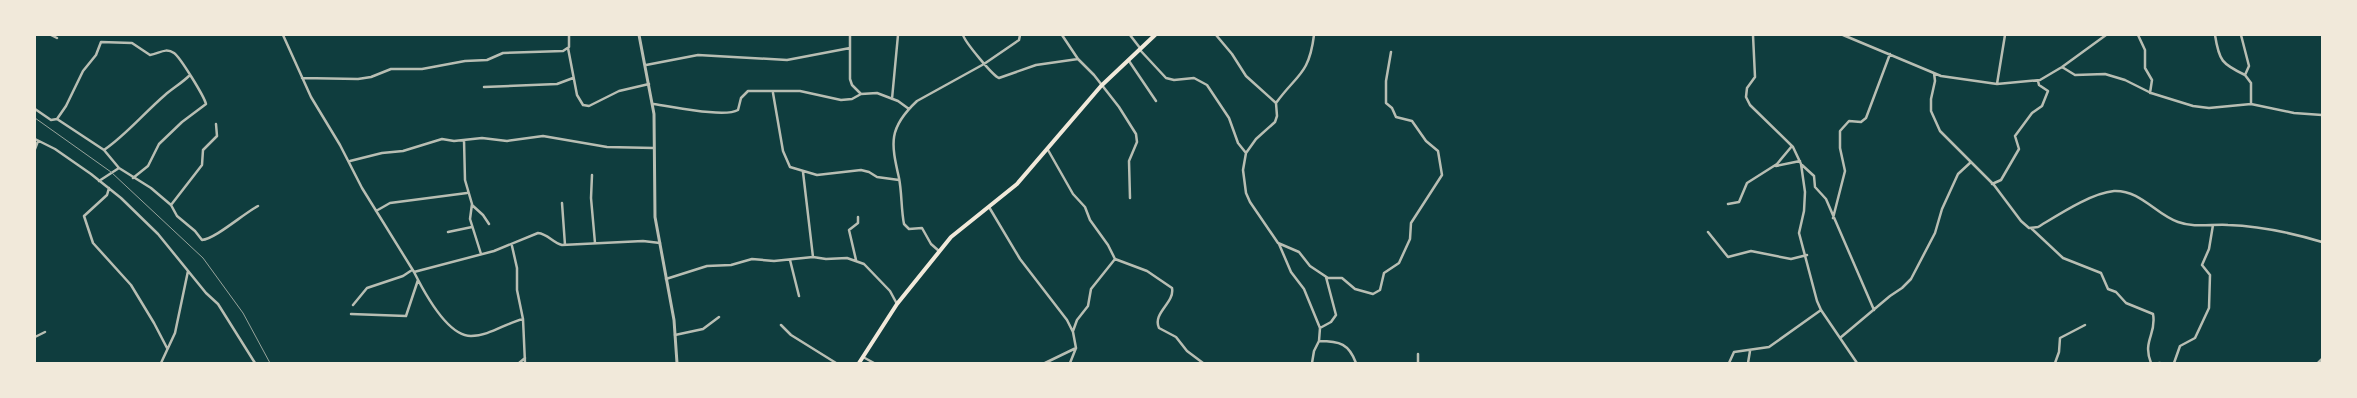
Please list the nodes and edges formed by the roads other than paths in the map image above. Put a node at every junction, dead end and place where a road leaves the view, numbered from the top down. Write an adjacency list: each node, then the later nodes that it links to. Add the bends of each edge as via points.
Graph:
1 (51, 35): 21 (street)
2 (283, 35): 35 (street)
3 (569, 35): 22 (street)
4 (639, 35): 30 (street)
5 (850, 35): 23 (street)
6 (898, 35): 45 (street)
7 (963, 35): 29 (street)
8 (1020, 35): 29 (street, via 1019,40)
9 (1062, 35): 27 (street)
10 (1130, 35): 24 (street)
11 (1155, 35): 24 (main road)
12 (1216, 35): 47 (street, via 1246,76)
13 (1314, 35): 47 (street, via 1311,58 1305,69)
14 (1753, 35): 57 (street, via 1755,77 1746,97 1750,105)
15 (1843, 35): 26 (street)
16 (2005, 35): 39 (street)
17 (2106, 35): 31 (street)
18 (2138, 35): 43 (street, via 2145,50 2144,68 2152,80)
19 (2215, 35): 33 (street, via 2217,50 2224,64)
20 (2241, 35): 33 (street, via 2249,66)
21 (57, 38)
22 (568, 48): 35 (street, via 556,52 503,53 487,60 422,69 391,69 358,79); 36 (street)
23 (850, 48): 30 (street, via 787,60 698,55); 44 (street, via 850,79)
24 (1139, 48): 28 (main road); 62 (street, via 1166,78 1194,78 1206,86 1229,118 1238,143)
25 (1391, 52): 107 (street, via 1386,103 1396,116 1412,121 1438,152 1442,174 1411,223 1410,239 1399,263 1384,273 1377,293 1359,291 1342,278)
26 (1890, 54): 32 (street); 85 (street, via 1866,118 1861,122 1849,121 1840,131 1845,172)
27 (1078, 60): 29 (street, via 1036,65 998,78); 40 (street)
28 (1128, 60): 40 (main road); 46 (street)
29 (984, 64): 51 (street, via 927,95)
30 (646, 65): 38 (street)
31 (2062, 67): 37 (street); 43 (street, via 2075,75 2105,74)
32 (1934, 73): 39 (street, via 1957,80); 65 (street, via 1933,119 1944,136)
33 (2246, 75): 49 (street, via 2250,83)
34 (190, 76): 53 (street, via 174,53 165,50 150,55 132,43 102,42); 60 (street); 70 (street, via 206,104 163,140 148,166)
35 (302, 78): 63 (street)
36 (573, 78): 38 (street, via 579,101 586,106 619,91); 41 (street, via 556,84)
37 (2038, 80): 39 (street); 73 (street, via 2039,85 2048,91 2044,103 2015,136 2019,149 2001,180)
38 (650, 84): 48 (street)
39 (1997, 84)
40 (1101, 86): 61 (main road); 76 (street, via 1136,134 1137,142 1129,161)
41 (484, 88)
42 (773, 93): 44 (street, via 800,91 841,100); 48 (street, via 746,92 738,110 732,112 713,113); 68 (street, via 786,162)
43 (2150, 93): 49 (street, via 2209,108)
44 (862, 94): 45 (street, via 877,93)
45 (892, 99): 51 (street)
46 (1156, 101)
47 (1276, 103): 62 (street, via 1275,122)
48 (653, 104): 58 (street)
49 (2251, 104): 52 (street)
50 (35, 109): 53 (street, via 51,120)
51 (909, 109): 71 (street, via 893,137 892,152)
52 (2322, 115)
53 (57, 119): 60 (street)
54 (216, 124): 80 (street, via 217,136 203,150 202,166)
55 (37, 140): 59 (street); 72 (street)
56 (464, 140): 58 (street, via 507,141 543,136 607,147); 63 (street, via 433,141 403,151); 75 (street)
57 (1792, 146): 64 (street); 66 (street)
58 (656, 148): 94 (street, via 654,200)
59 (35, 150)
60 (104, 150): 67 (street)
61 (1048, 150): 82 (main road, via 1017,184); 102 (street)
62 (1246, 153): 95 (street, via 1243,170 1246,193)
63 (349, 161): 83 (street)
64 (1800, 162): 66 (street); 85 (street, via 1815,178 1815,188 1824,196); 100 (street, via 1805,192 1799,233)
65 (1971, 162): 73 (street); 114 (street, via 1958,174 1935,233 1914,273 1906,285)
66 (1774, 166): 79 (street, via 1747,183 1739,202)
67 (119, 168): 70 (street); 72 (street)
68 (803, 172): 71 (street, via 817,175 863,170 877,178); 101 (street)
69 (592, 175): 93 (street)
70 (134, 178): 80 (street, via 152,188)
71 (899, 180): 98 (street, via 904,224 909,229 922,228)
72 (99, 181): 74 (street)
73 (1992, 184): 89 (street, via 2021,222)
74 (109, 188): 105 (street, via 158,234); 127 (street, via 107,195 84,216 93,243 131,285)
75 (467, 192): 78 (street); 83 (street, via 390,204)
76 (1130, 198)
77 (562, 203): 97 (street)
78 (472, 204): 86 (street); 88 (street)
79 (1728, 204)
80 (171, 205): 81 (street, via 177,216 196,230 202,240)
81 (258, 206)
82 (989, 207): 98 (main road, via 951,237); 122 (street, via 1020,259)
83 (376, 211): 106 (street)
84 (858, 217): 104 (street, via 858,223 849,230)
85 (1833, 218): 114 (street)
86 (489, 224)
87 (2213, 225): 89 (street, via 2176,222 2134,194 2113,191); 92 (street, via 2290,232); 153 (street, via 2209,249 2202,265 2210,275 2208,308 2195,336 2180,346)
88 (472, 227): 90 (street); 99 (street)
89 (2032, 229): 152 (street, via 2063,258 2101,273 2108,289 2116,292 2122,300 2152,314 2153,326 2146,347)
90 (448, 232)
91 (1708, 232): 100 (street, via 1728,257 1751,251 1792,259)
92 (2322, 242)
93 (595, 243): 94 (street); 97 (street)
94 (660, 243): 108 (street)
95 (1278, 243): 107 (street, via 1299,252 1310,266); 120 (street, via 1291,272 1304,289)
96 (512, 245): 97 (street, via 540,233 555,243); 99 (street); 117 (street)
97 (565, 245)
98 (939, 251): 111 (main road)
99 (481, 254): 106 (street)
100 (1807, 254): 113 (street)
101 (812, 257): 103 (street); 104 (street)
102 (1115, 259): 122 (street, via 1091,289 1085,311); 144 (street, via 1147,271 1172,288 1172,295 1157,324)
103 (790, 260): 108 (street, via 749,259 731,266 708,266); 110 (street)
104 (856, 260): 111 (street, via 890,291)
105 (188, 271): 127 (street, via 175,333); 135 (street, via 218,304)
106 (413, 271): 109 (street); 112 (street, via 367,288)
107 (1326, 277): 120 (street, via 1336,315)
108 (666, 279): 123 (street)
109 (418, 280): 115 (street, via 408,315); 117 (street, via 440,316 466,335 481,334)
110 (799, 296)
111 (897, 304): 131 (main road)
112 (353, 305)
113 (1821, 310): 125 (street); 129 (street, via 1772,346)
114 (1874, 310): 125 (street)
115 (351, 314)
116 (719, 318): 123 (street, via 703,329)
117 (523, 319): 132 (street)
118 (781, 325): 139 (street, via 791,335)
119 (2085, 325): 151 (street, via 2060,338)
120 (1320, 328): 126 (street)
121 (45, 332): 124 (street)
122 (1073, 332): 128 (street)
123 (675, 335): 138 (street)
124 (35, 337)
125 (1840, 338): 150 (street)
126 (1319, 341): 145 (street); 146 (street, via 1345,346 1353,352)
127 (166, 348): 134 (street)
128 (1076, 348): 142 (street); 143 (street)
129 (1750, 351): 148 (street, via 1734,352); 149 (street)
130 (1418, 354): 147 (street)
131 (864, 357): 140 (main road); 141 (street)
132 (525, 358): 136 (street); 137 (street)
133 (2322, 359): 154 (street)
134 (161, 363)
135 (255, 363)
136 (519, 363)
137 (525, 363)
138 (677, 363)
139 (836, 363)
140 (859, 363)
141 (874, 363)
142 (1045, 363)
143 (1070, 363)
144 (1203, 363)
145 (1312, 363)
146 (1356, 363)
147 (1418, 363)
148 (1729, 363)
149 (1748, 363)
150 (1857, 363)
151 (2055, 363)
152 (2151, 363)
153 (2174, 363)
154 (2318, 363)

